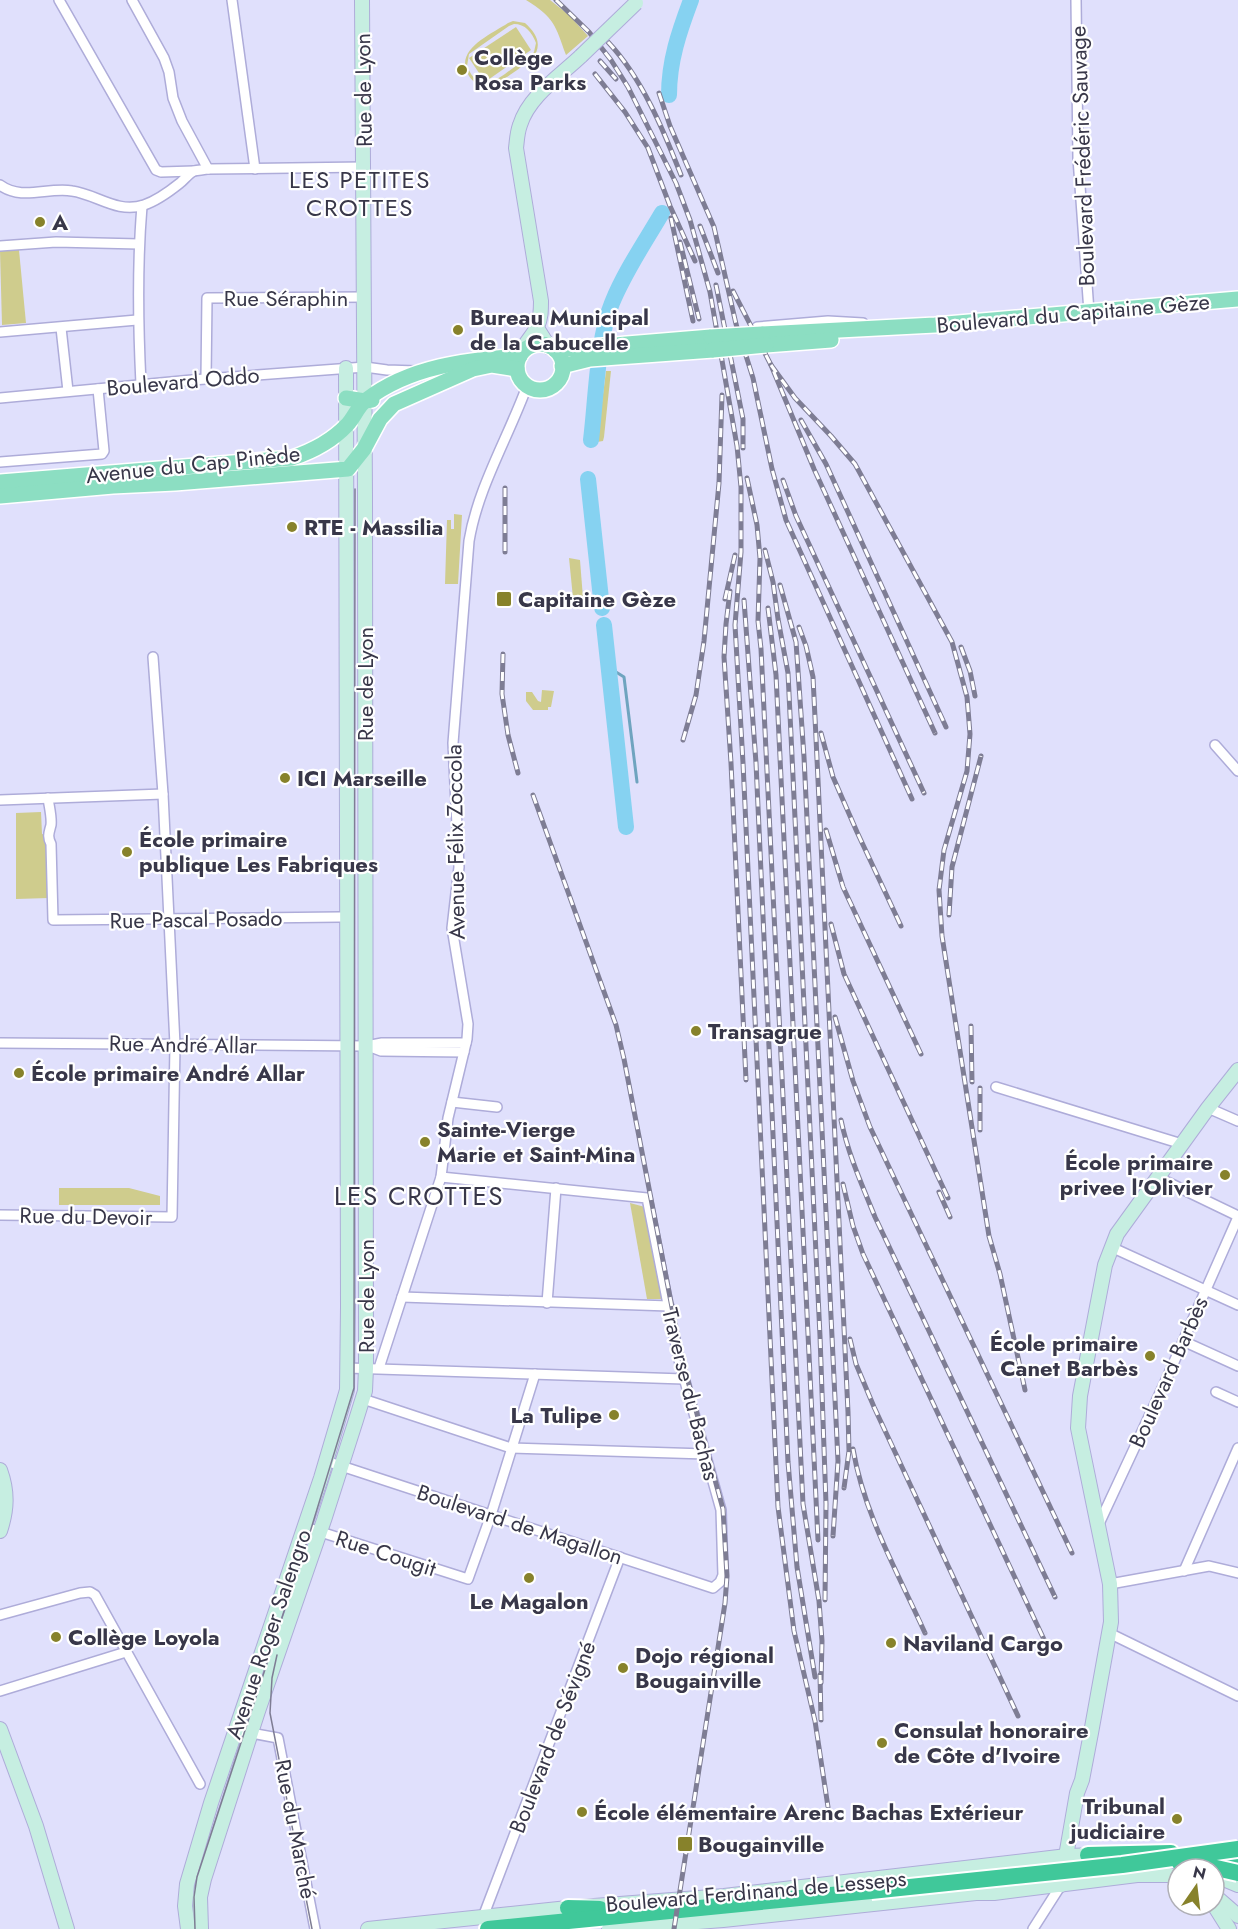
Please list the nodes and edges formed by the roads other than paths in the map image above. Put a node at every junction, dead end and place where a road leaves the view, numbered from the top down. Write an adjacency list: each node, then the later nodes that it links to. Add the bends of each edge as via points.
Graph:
1 (59, 0): 10 (street, via 156,170)
2 (132, 0): 8 (street, via 164,58 182,121)
3 (232, 0): 9 (street)
4 (362, 0): 7 (street, Rue de Lyon)
5 (1076, 0): 17 (street, Boulevard Frédéric Sauvage, via 1078,158)
6 (638, 2): 20 (street, bridge, via 536,98 521,122 516,148 541,302)
7 (364, 167): 9 (street); 15 (street, Rue de Lyon)
8 (208, 169): 9 (street); 10 (street)
9 (255, 169)
10 (194, 171): 12 (street)
11 (0, 185): 12 (street, via 19,194 63,190 120,206)
12 (142, 206): 13 (street)
13 (139, 244): 14 (street, via 56,242); 18 (street)
14 (0, 246)
15 (365, 297): 26 (street, Rue de Lyon); 29 (street, Rue Séraphin, via 207,298)
16 (1238, 299): 17 (main road, Boulevard du Capitaine Gèze)
17 (1089, 312): 23 (main road, Boulevard du Capitaine Gèze, bridge, via 908,326 863,337 762,335)
18 (137, 320): 19 (street); 30 (street)
19 (61, 328): 21 (street); 33 (street)
20 (537, 328): 22 (street); 24 (street, via 525,343)
21 (0, 332)
22 (557, 348): 23 (main road, Boulevard du Capitaine Gèze); 24 (main road, Boulevard du Capitaine Gèze, via 535,345 526,349); 25 (main road)
23 (591, 349): 25 (main road, Boulevard du Capitaine Gèze)
24 (519, 360): 28 (main road, Boulevard du Capitaine Gèze, via 466,360); 31 (main road, via 519,378); 34 (main road, Boulevard du Capitaine Gèze, via 473,369)
25 (562, 366): 31 (main road, via 559,379 551,387 539,390)
26 (365, 367): 27 (street, Boulevard Oddo); 28 (street, Boulevard du Capitaine Gèze); 37 (street, Rue de Lyon)
27 (346, 368): 29 (street, Boulevard Oddo); 36 (street, Rue de Lyon)
28 (423, 371): 37 (main road, Boulevard du Capitaine Gèze, via 397,381)
29 (206, 378): 30 (street, Boulevard Oddo)
30 (141, 384): 32 (street, Boulevard Oddo)
31 (527, 386): 56 (street, Avenue Félix Zoccola, via 474,514 469,541 453,743 459,867 453,928 468,1024)
32 (98, 389): 33 (street, Boulevard Oddo); 40 (street, via 102,454)
33 (68, 391): 35 (street, Boulevard Oddo)
34 (414, 394): 37 (main road, Boulevard du Capitaine Gèze); 39 (main road, Boulevard du Capitaine Gèze, via 394,404 380,419)
35 (0, 398)
36 (346, 398): 37 (main road, Boulevard du Capitaine Gèze); 38 (street, Rue de Lyon)
37 (365, 401): 38 (main road, Avenue du Cap Pinède); 39 (street, Rue de Lyon)
38 (347, 425): 41 (street, Rue de Lyon); 42 (main road, Avenue du Cap Pinède, via 317,450 292,458)
39 (364, 449): 41 (main road); 55 (street, Rue de Lyon)
40 (0, 462)
41 (348, 469): 43 (main road, Avenue du Cap Pinède); 54 (street, Rue de Lyon)
42 (0, 482)
43 (0, 496)
44 (153, 657): 47 (street)
45 (1215, 745): 46 (street)
46 (1238, 771)
47 (163, 794): 48 (street); 51 (street)
48 (48, 798): 49 (street); 51 (street, Rue Pascal Posado, via 53,920)
49 (0, 800)
50 (340, 917): 51 (street, Rue Pascal Posado)
51 (169, 920): 53 (street)
52 (0, 1043): 53 (street, Rue André Allar)
53 (175, 1045): 54 (street, Rue André Allar); 67 (street, Rue du Devoir, via 172,1217)
54 (347, 1046): 55 (street, Rue André Allar); 75 (street, Rue de Lyon)
55 (366, 1046): 56 (street, Rue André Allar, via 382,1043); 79 (street, Rue de Lyon)
56 (465, 1048): 59 (street, Avenue Félix Zoccola)
57 (1238, 1070): 61 (street)
58 (996, 1087): 63 (street)
59 (452, 1102): 60 (street); 64 (street, Avenue Félix Zoccola)
60 (497, 1107)
61 (1208, 1108): 62 (street); 63 (street)
62 (1238, 1121)
63 (1182, 1144): 65 (street)
64 (441, 1177): 66 (street); 71 (street, Avenue Félix Zoccola)
65 (1157, 1177): 68 (street); 69 (street)
66 (556, 1188): 72 (street); 74 (street, Traverse du Bachas, via 647,1198)
67 (0, 1215)
68 (1238, 1216): 70 (street, Boulevard Barbès)
69 (1111, 1248): 70 (street); 93 (street, via 1078,1428)
70 (1205, 1290): 73 (street); 76 (street, Boulevard Barbès)
71 (402, 1297): 72 (street); 79 (street, Avenue Félix Zoccola)
72 (547, 1303): 74 (street)
73 (1238, 1305)
74 (669, 1306): 81 (street, Traverse du Bachas)
75 (348, 1338): 78 (street, Avenue Roger Salengro)
76 (1183, 1341): 77 (street); 93 (street, Boulevard Barbès)
77 (1238, 1366)
78 (347, 1368): 79 (street); 88 (street, Avenue Roger Salengro, via 347,1390)
79 (373, 1368): 80 (street); 83 (street, Avenue Roger Salengro)
80 (535, 1374): 81 (street); 85 (street)
81 (684, 1379): 87 (street, Traverse du Bachas)
82 (1216, 1392): 84 (street)
83 (363, 1399): 85 (street); 89 (street, Avenue Roger Salengro)
84 (1238, 1402)
85 (511, 1448): 87 (street); 91 (street)
86 (1238, 1448): 97 (street)
87 (706, 1455): 100 (street, Traverse du Bachas, via 721,1510 723,1575)
88 (326, 1461): 89 (street, Boulevard de Magallon); 92 (street, Avenue Roger Salengro)
89 (342, 1466): 91 (street, Boulevard de Magallon); 95 (street, Avenue Roger Salengro)
90 (0, 1470): 94 (street, via 7,1496)
91 (490, 1515): 95 (street, Rue Cougit, via 468,1580); 96 (street, Boulevard de Magallon)
92 (304, 1527): 95 (street, Rue Cougit); 107 (street, Avenue Roger Salengro)
93 (1098, 1527): 99 (street)
94 (0, 1531)
95 (320, 1532): 108 (street, Avenue Roger Salengro)
96 (620, 1557): 100 (street, Boulevard de Magallon); 125 (street, Boulevard de Sévigné)
97 (1185, 1571): 98 (street, via 1209,1566); 99 (street)
98 (1238, 1573)
99 (1110, 1584): 102 (street)
100 (713, 1588)
101 (0, 1615): 103 (street, via 90,1592 99,1599)
102 (1109, 1633): 105 (street); 112 (street)
103 (126, 1652): 104 (street); 109 (street)
104 (0, 1691)
105 (1238, 1696)
106 (0, 1729): 128 (street, via 36,1826)
107 (235, 1730): 108 (street, Rue du Marché); 129 (street, Avenue Roger Salengro, via 187,1884)
108 (251, 1733): 130 (street, Avenue Roger Salengro, via 204,1879); 131 (street, Rue du Marché, via 279,1738)
109 (200, 1784)
110 (1238, 1849): 117 (highway, bridge)
111 (1088, 1855): 112 (street, Boulevard Ferdinand de Lesseps); 113 (highway, via 1164,1853); 114 (street, Boulevard Ferdinand de Lesseps)
112 (1066, 1856): 115 (street, Boulevard Ferdinand de Lesseps); 119 (street)
113 (1238, 1859)
114 (1166, 1861)
115 (1016, 1862): 120 (street); 123 (street, Boulevard Ferdinand de Lesseps)
116 (1166, 1864): 117 (highway, bridge)
117 (1122, 1865): 123 (highway, bridge, via 700,1909)
118 (1166, 1876): 119 (street, Boulevard Ferdinand de Lesseps)
119 (1062, 1880): 120 (street); 121 (street, Boulevard Ferdinand de Lesseps); 134 (street)
120 (1018, 1882): 121 (street)
121 (976, 1893): 126 (street, Boulevard Ferdinand de Lesseps)
122 (1226, 1906): 124 (street)
123 (564, 1915): 125 (highway)
124 (1238, 1916)
125 (486, 1923): 132 (street)
126 (658, 1927): 127 (street, Boulevard Ferdinand de Lesseps)
127 (624, 1928): 133 (street, Boulevard Ferdinand de Lesseps)
128 (67, 1929)
129 (188, 1929)
130 (201, 1929)
131 (315, 1929)
132 (368, 1929)
133 (609, 1929)
134 (1033, 1929)

